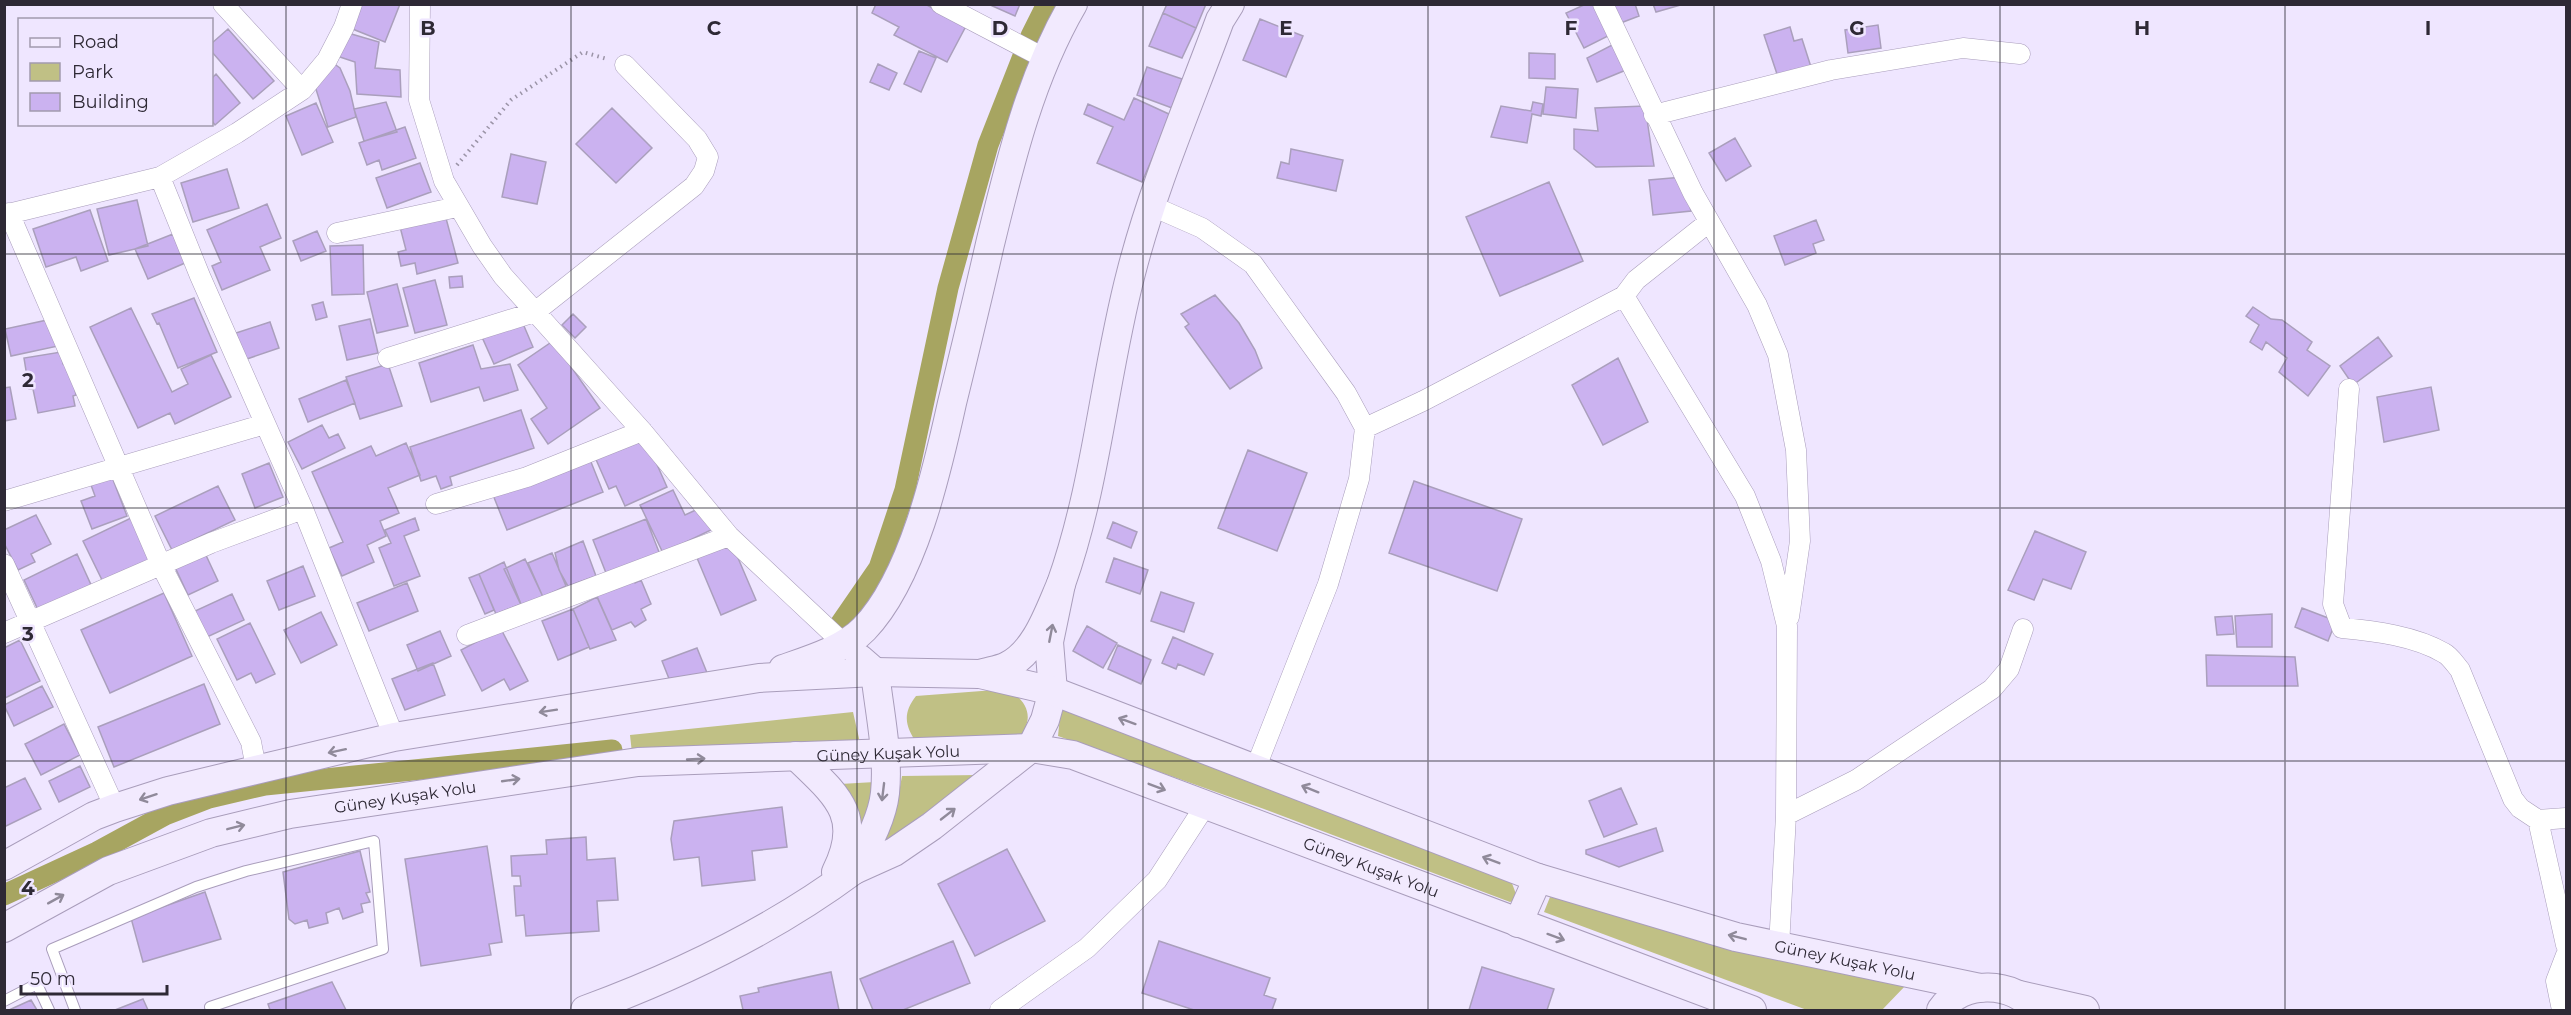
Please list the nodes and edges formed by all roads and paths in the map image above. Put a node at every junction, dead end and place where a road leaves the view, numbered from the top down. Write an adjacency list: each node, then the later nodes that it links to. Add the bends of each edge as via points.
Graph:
1 (223, 4): 11 (street)
2 (352, 4): 11 (street, via 327,60)
3 (420, 4): 14 (street, via 419,100)
4 (941, 4): 9 (street)
5 (1073, 4): 9 (main road)
6 (1230, 4): 15 (main road, via 1220,20)
7 (1603, 4): 12 (street)
8 (2020, 54): 12 (street, via 1963,48 1831,70)
9 (1042, 56): 40 (main road, via 1017,137 932,490 884,603 863,630)
10 (625, 65): 14 (path, via 583,52 512,100); 21 (street, via 697,139 708,157 704,171 694,186)
11 (302, 90): 13 (street)
12 (1654, 115): 18 (street)
13 (160, 177): 17 (street); 24 (street)
14 (444, 181): 16 (street)
15 (1152, 206): 25 (street, via 1202,228 1252,264 1346,393); 34 (main road, via 1131,273 1076,543)
16 (457, 207): 19 (street); 21 (street, via 503,276)
17 (7, 214): 27 (street)
18 (1710, 222): 20 (street, via 1636,280); 36 (street, via 1757,305 1779,355 1796,450 1800,541)
19 (337, 233)
20 (1624, 296): 25 (street); 36 (street, via 1745,496 1771,561)
21 (535, 312): 22 (street); 26 (street)
22 (388, 358)
23 (2349, 389): 55 (street, via 2333,604 2342,628 2369,630 2445,653 2460,670 2513,799)
24 (265, 424): 27 (street); 30 (street)
25 (1365, 428): 49 (street, via 1359,479 1328,584)
26 (642, 431): 29 (street, via 527,477); 31 (street)
27 (119, 465): 28 (street); 33 (street)
28 (4, 501)
29 (436, 504)
30 (303, 509): 33 (street); 45 (street)
31 (729, 536): 39 (street); 40 (street)
32 (4, 564): 35 (street)
33 (161, 565): 35 (street); 50 (street, via 250,742)
34 (1061, 584): 42 (main road, via 1041,628 1025,651 1009,665); 44 (main road, one-way to 34, via 1049,642)
35 (30, 621): 38 (street); 52 (street)
36 (1788, 626): 53 (street)
37 (2023, 628): 53 (street, via 2009,669 1992,689 1856,780)
38 (4, 633)
39 (467, 635)
40 (843, 644): 41 (main road); 43 (main road)
41 (875, 672): 42 (main road, Güney Kuşak Yolu); 43 (main road, Güney Kuşak Yolu); 47 (main road)
42 (980, 674): 44 (main road, Güney Kuşak Yolu)
43 (759, 678): 45 (main road, Güney Kuşak Yolu, one-way to 45)
44 (1053, 691): 46 (main road); 49 (main road, Güney Kuşak Yolu, one-way to 44)
45 (394, 737): 50 (main road, one-way to 50)
46 (1031, 748): 47 (main road, Güney Kuşak Yolu); 51 (main road, Güney Kuşak Yolu, one-way to 51, via 1072,755); 57 (main road, one-way to 46, via 894,852 932,826)
47 (884, 753): 48 (main road, Güney Kuşak Yolu); 57 (main road, one-way to 57, via 885,793 867,846)
48 (796, 756): 59 (main road, via 836,794 848,819 846,852 834,877); 61 (main road, Güney Kuşak Yolu, one-way to 48, via 108,871 211,833 290,813 638,762)
49 (1256, 767): 58 (main road, Güney Kuşak Yolu, one-way to 49)
50 (256, 768): 52 (main road, one-way to 52)
51 (1205, 806): 60 (main road, Güney Kuşak Yolu); 73 (street, via 1157,880 1087,948)
52 (115, 808): 56 (main road)
53 (1786, 815): 63 (street)
54 (2566, 818): 55 (street)
55 (2538, 820): 62 (street)
56 (4, 866)
57 (854, 870): 59 (main road)
58 (1538, 878): 60 (main road); 63 (main road, Güney Kuşak Yolu, one-way to 58)
59 (815, 899): 72 (main road, via 692,968)
60 (1518, 923): 65 (main road, Güney Kuşak Yolu, one-way to 65)
61 (4, 928)
62 (2566, 945)
63 (1779, 947): 66 (main road, Güney Kuşak Yolu)
64 (2566, 954): 78 (street, via 2556,981)
65 (1685, 985): 74 (main road); 75 (main road, Güney Kuşak Yolu)
66 (1980, 988): 68 (main road, Güney Kuşak Yolu, via 2000,988); 76 (main road, via 1960,994)
67 (4, 1001): 70 (lane, via 37,984)
68 (2028, 1003): 77 (main road, Güney Kuşak Yolu)
69 (207, 1009): 71 (lane, via 383,950 374,841 196,887 52,949)
70 (49, 1011)
71 (75, 1011)
72 (585, 1011)
73 (1000, 1011)
74 (1711, 1011)
75 (1752, 1011)
76 (1941, 1011)
77 (2085, 1011)
78 (2562, 1011)

